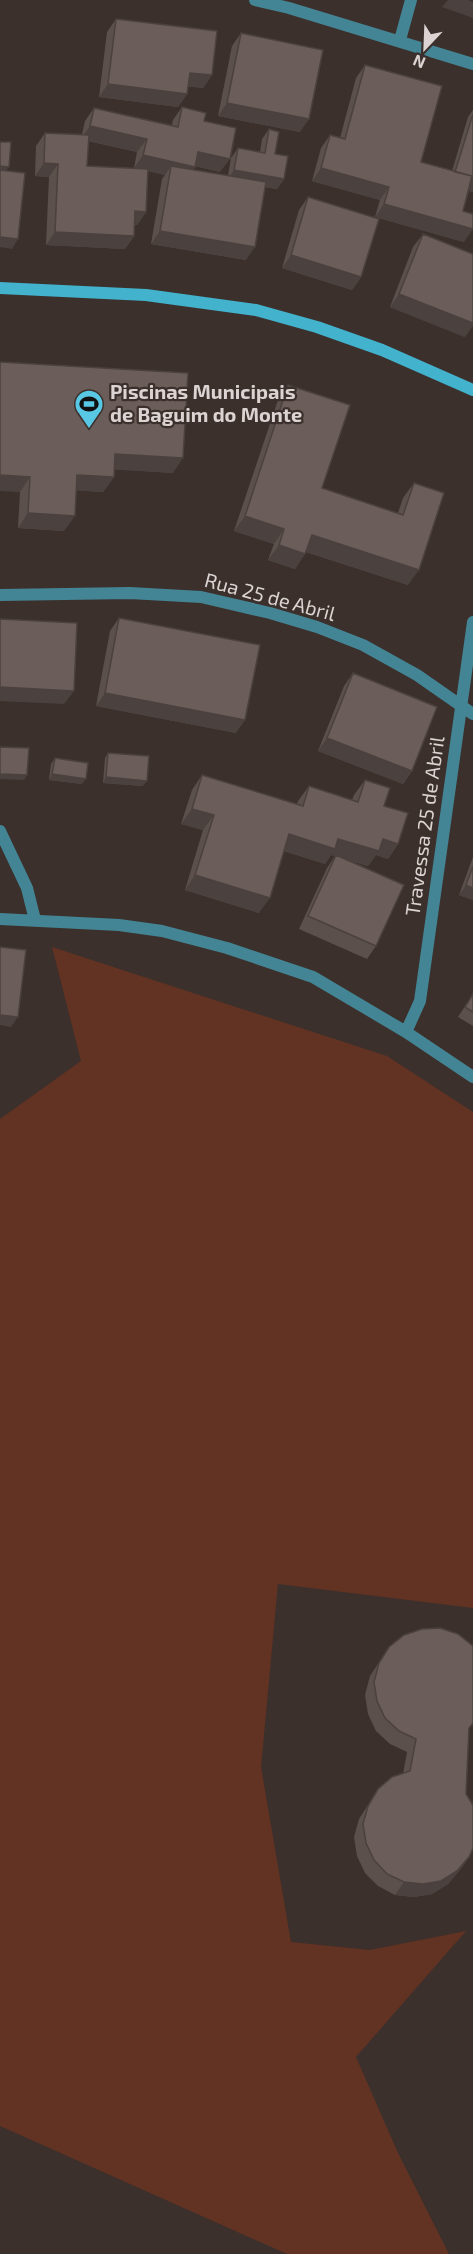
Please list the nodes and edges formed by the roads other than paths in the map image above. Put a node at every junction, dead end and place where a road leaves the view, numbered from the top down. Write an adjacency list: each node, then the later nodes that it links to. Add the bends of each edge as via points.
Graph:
1 (255, 0): 3 (street)
2 (411, 0): 3 (street)
3 (400, 40): 4 (street)
4 (473, 64)
5 (0, 288): 6 (street, via 146,295 256,310 382,350)
6 (473, 390)
7 (0, 595): 9 (street, Rua 25 de Abril, via 130,592 201,597 318,627 363,645 417,675)
8 (473, 622): 9 (street, Travessa 25 de Abril)
9 (461, 706): 10 (street, Rua 25 de Abril); 14 (street, Travessa 25 de Abril, via 420,1001)
10 (473, 714)
11 (0, 831): 13 (street, via 27,888)
12 (0, 919): 13 (street)
13 (35, 920): 14 (street, via 162,931 227,948 313,977)
14 (406, 1032): 15 (street)
15 (473, 1077)

